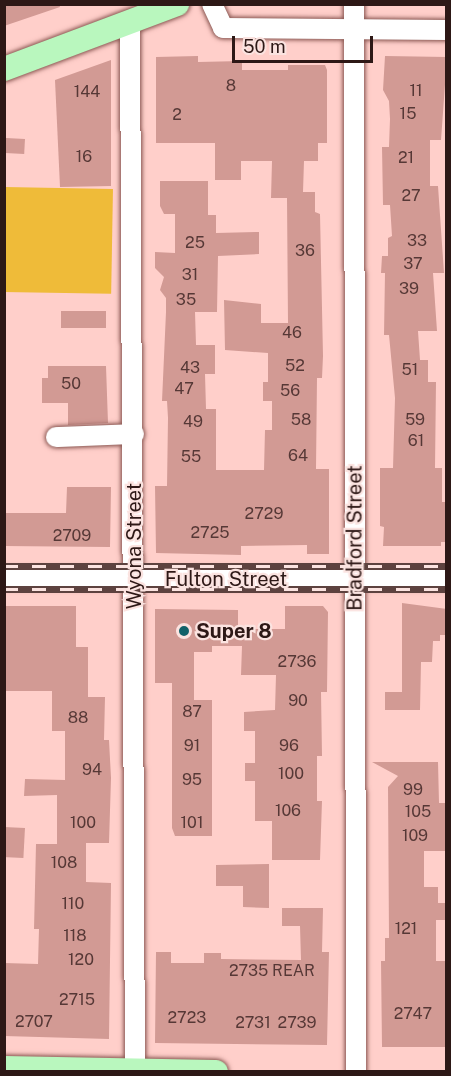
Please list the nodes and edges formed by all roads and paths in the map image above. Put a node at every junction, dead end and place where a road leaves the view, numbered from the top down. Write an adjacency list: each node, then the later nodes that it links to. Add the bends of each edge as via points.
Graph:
1 (177, 4): 4 (main road)
2 (212, 4): 5 (street, via 223,28)
3 (354, 4): 5 (street, Bradford Street)
4 (130, 22): 7 (main road); 8 (street, Wyona Street)
5 (353, 29): 6 (street); 12 (street, Bradford Street)
6 (447, 30)
7 (4, 69)
8 (134, 434): 9 (street); 11 (street, Wyona Street)
9 (56, 436)
10 (4, 578): 11 (street, Fulton Street)
11 (135, 578): 12 (street, Fulton Street); 15 (street, Wyona Street)
12 (355, 579): 13 (street, Fulton Street); 17 (street, Bradford Street)
13 (447, 579)
14 (4, 1068): 15 (main road)
15 (135, 1070): 16 (main road)
16 (216, 1071)
17 (356, 1071)

